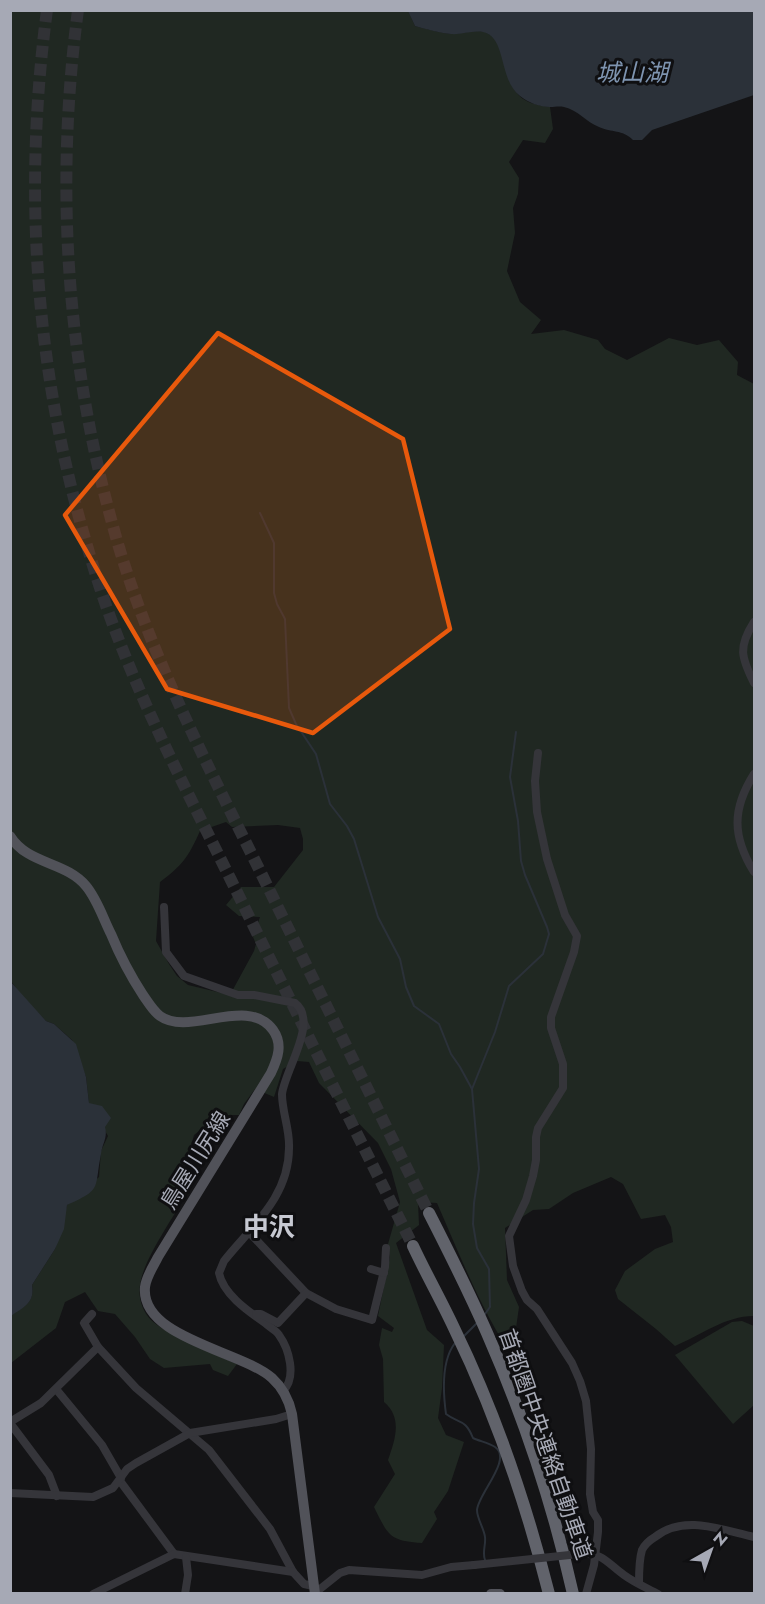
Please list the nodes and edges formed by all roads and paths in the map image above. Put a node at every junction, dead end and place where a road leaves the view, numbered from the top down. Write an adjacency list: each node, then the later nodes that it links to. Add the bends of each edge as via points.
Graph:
1 (754, 622): 2 (street, via 742,651)
2 (754, 683)
3 (538, 753): 28 (street, via 537,812 565,915 577,936 551,1017 564,1064 563,1088 538,1128 533,1176 509,1243 522,1291 572,1363 582,1389 591,1449 590,1494 598,1520)
4 (754, 774): 6 (street, via 742,795 737,817 742,848)
5 (10, 837): 19 (main road, 鳥屋川尻線, via 33,857 67,871 85,885 128,971 159,1016 173,1021 252,1016 267,1023 278,1038 279,1050 271,1073 158,1257 145,1288 148,1305 162,1323 265,1373)
6 (754, 872)
7 (164, 907): 9 (street, via 166,952 184,976 238,995 295,1003 302,1013 302,1037 282,1094 290,1150 285,1180 275,1200)
8 (429, 1213): 38 (highway, 首都圏中央連絡自動車道, via 487,1333 520,1417)
9 (248, 1231): 14 (street); 16 (street, via 219,1272 230,1292)
10 (413, 1246): 37 (highway, 首都圏中央連絡自動車道, via 454,1328 499,1435 518,1484)
11 (386, 1248): 13 (street)
12 (371, 1269): 13 (street)
13 (384, 1273): 14 (street, via 372,1320 336,1309)
14 (306, 1293): 16 (street, via 278,1323)
15 (92, 1314): 17 (street, via 84,1323)
16 (253, 1314): 19 (street, via 278,1333 288,1355 291,1374)
17 (98, 1347): 18 (street); 22 (street, via 136,1388)
18 (56, 1389): 21 (street); 23 (street, via 102,1445)
19 (284, 1391): 20 (main road, 鳥屋川尻線)
20 (292, 1414): 22 (street); 32 (main road, 鳥屋川尻線)
21 (10, 1422): 25 (street, via 49,1475)
22 (190, 1433): 23 (street, via 135,1463); 30 (street, via 209,1450 270,1529)
23 (120, 1479): 25 (street, via 113,1488 93,1497); 27 (street)
24 (10, 1493): 25 (street)
25 (57, 1496)
26 (754, 1538): 31 (street, via 688,1524 667,1528 643,1549)
27 (174, 1554): 29 (street); 33 (street)
28 (595, 1554): 31 (street); 32 (street, bridge, via 451,1567 422,1575 349,1570); 39 (street)
29 (186, 1557): 30 (street); 34 (street)
30 (293, 1572): 32 (street)
31 (639, 1583): 40 (street)
32 (314, 1591)
33 (93, 1593)
34 (185, 1593)
35 (491, 1593): 36 (main road)
36 (500, 1593)
37 (549, 1593)
38 (573, 1593)
39 (586, 1593)
40 (658, 1593)

